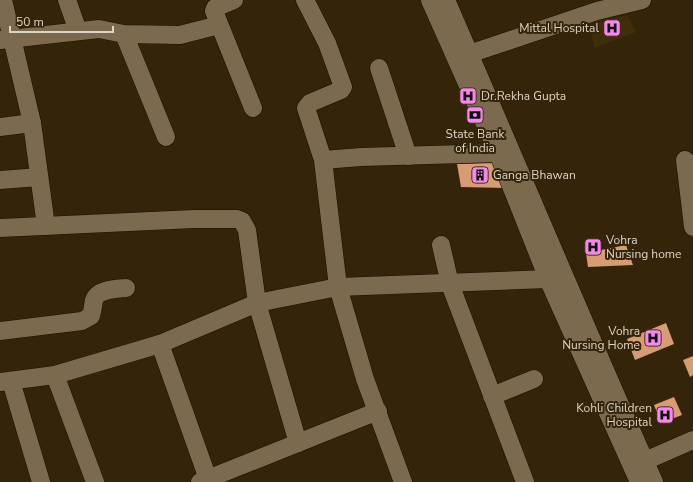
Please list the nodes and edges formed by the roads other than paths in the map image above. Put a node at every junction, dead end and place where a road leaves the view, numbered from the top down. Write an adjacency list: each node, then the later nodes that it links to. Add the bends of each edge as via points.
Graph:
1 (3, 0): 12 (street)
2 (67, 0): 10 (street)
3 (234, 0): 9 (street, via 214,9)
4 (305, 0): 21 (street, via 327,43 343,88 310,103 306,108)
5 (430, 0): 19 (street)
6 (446, 0): 13 (street)
7 (642, 0): 8 (street)
8 (595, 5): 13 (street)
9 (219, 25): 11 (street, via 180,35); 15 (street)
10 (78, 31): 11 (street, via 99,29); 12 (street)
11 (124, 34): 18 (street)
12 (6, 39): 16 (street)
13 (470, 54): 43 (street, via 579,313)
14 (379, 68): 20 (street)
15 (253, 108)
16 (32, 123): 17 (street); 23 (street)
17 (0, 126)
18 (166, 137)
19 (498, 153): 20 (street); 29 (street)
20 (408, 156): 21 (street)
21 (323, 160): 31 (street)
22 (686, 160): 26 (street)
23 (39, 177): 24 (street); 25 (street)
24 (0, 180)
25 (46, 226): 27 (street); 33 (street, via 237,219 242,221 247,230)
26 (693, 227)
27 (0, 228)
28 (441, 245): 30 (street)
29 (548, 279): 30 (street); 49 (street)
30 (450, 284): 31 (street); 39 (street)
31 (338, 287): 33 (street); 40 (street)
32 (126, 288): 34 (street, via 97,295 91,316 82,321)
33 (257, 303): 35 (street); 42 (street)
34 (0, 331)
35 (160, 344): 36 (street); 44 (street)
36 (55, 375): 38 (street); 46 (street)
37 (534, 379): 39 (street)
38 (6, 381): 45 (street)
39 (492, 396): 48 (street)
40 (378, 410): 42 (street); 47 (street)
41 (693, 440): 43 (street)
42 (298, 443): 44 (street)
43 (645, 461): 50 (street)
44 (204, 480)
45 (41, 482)
46 (95, 482)
47 (403, 482)
48 (525, 482)
49 (639, 482)
50 (654, 482)

